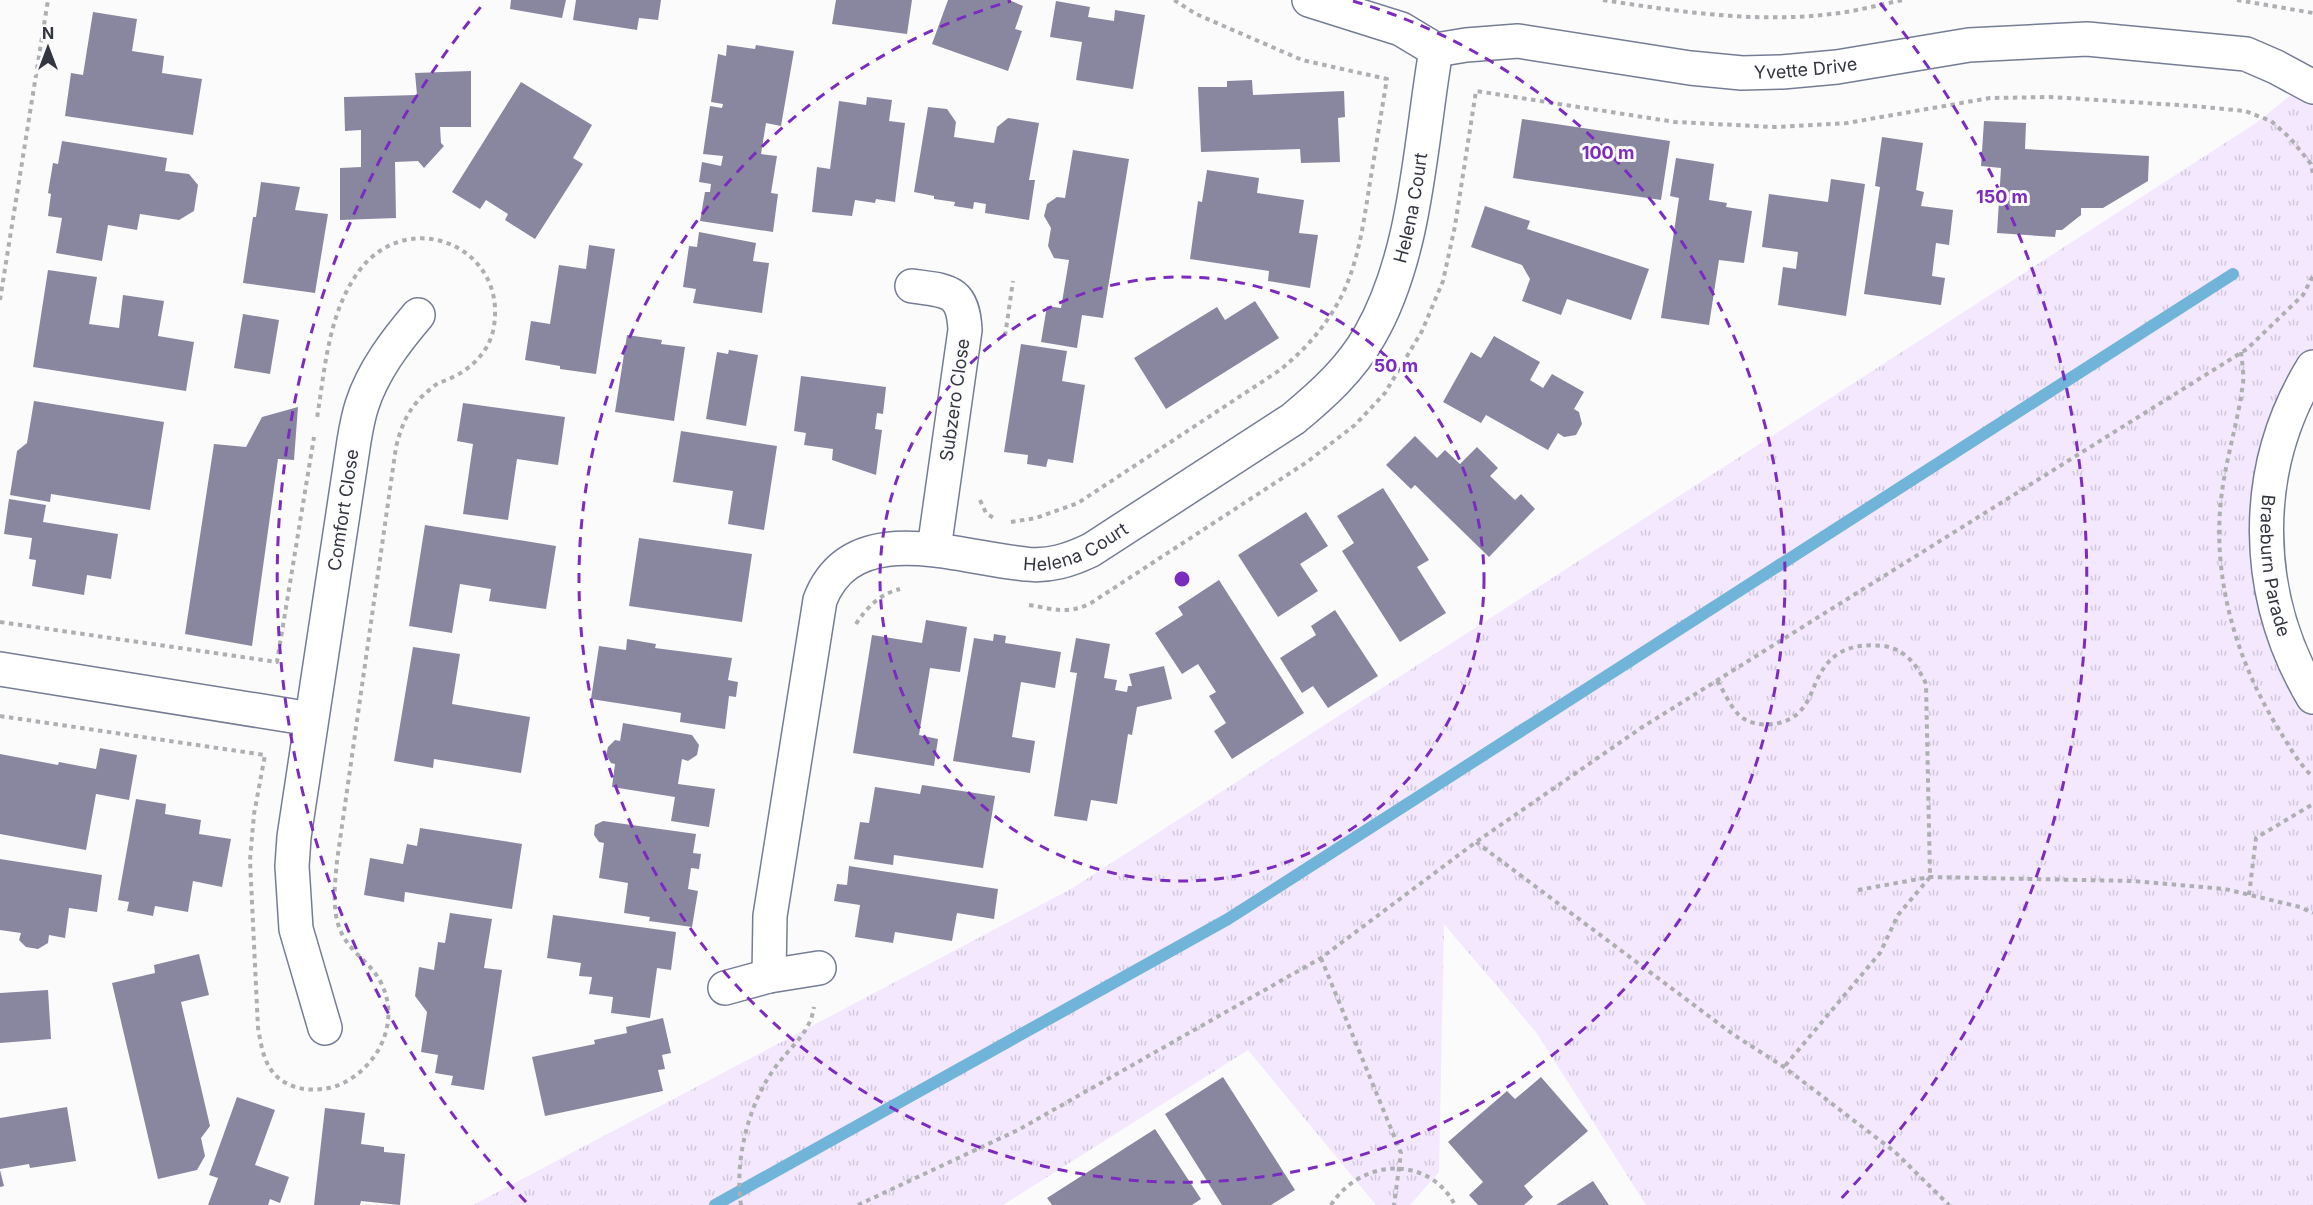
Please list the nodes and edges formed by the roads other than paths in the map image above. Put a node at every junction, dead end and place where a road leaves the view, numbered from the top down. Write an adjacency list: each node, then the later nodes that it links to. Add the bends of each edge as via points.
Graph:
1 (1309, 0): 2 (street, via 1401,29)
2 (1436, 50): 3 (street, Yvette Drive, via 1518,41 1742,73 1837,66 1969,45 2087,39 2246,54 2276,66); 7 (street, Helena Court, via 1400,262 1370,336 1329,388 1293,419 1070,560 1026,565)
3 (2310, 89)
4 (912, 286): 7 (street, Subzero Close, via 942,290 953,296 961,303 964,316)
5 (418, 315): 10 (street, Comfort Close, via 378,369 362,405)
6 (2313, 367): 9 (street, Braeburn Parade, via 2272,465 2266,536 2267,567 2281,627)
7 (934, 549): 12 (street, Helena Court, via 883,550 862,555 843,565 825,587 770,916)
8 (0, 669): 10 (street)
9 (2313, 697)
10 (311, 718): 14 (street, Comfort Close, via 294,837 293,897 296,929)
11 (819, 968): 12 (street)
12 (769, 976): 13 (street)
13 (725, 988)
14 (325, 1029)

